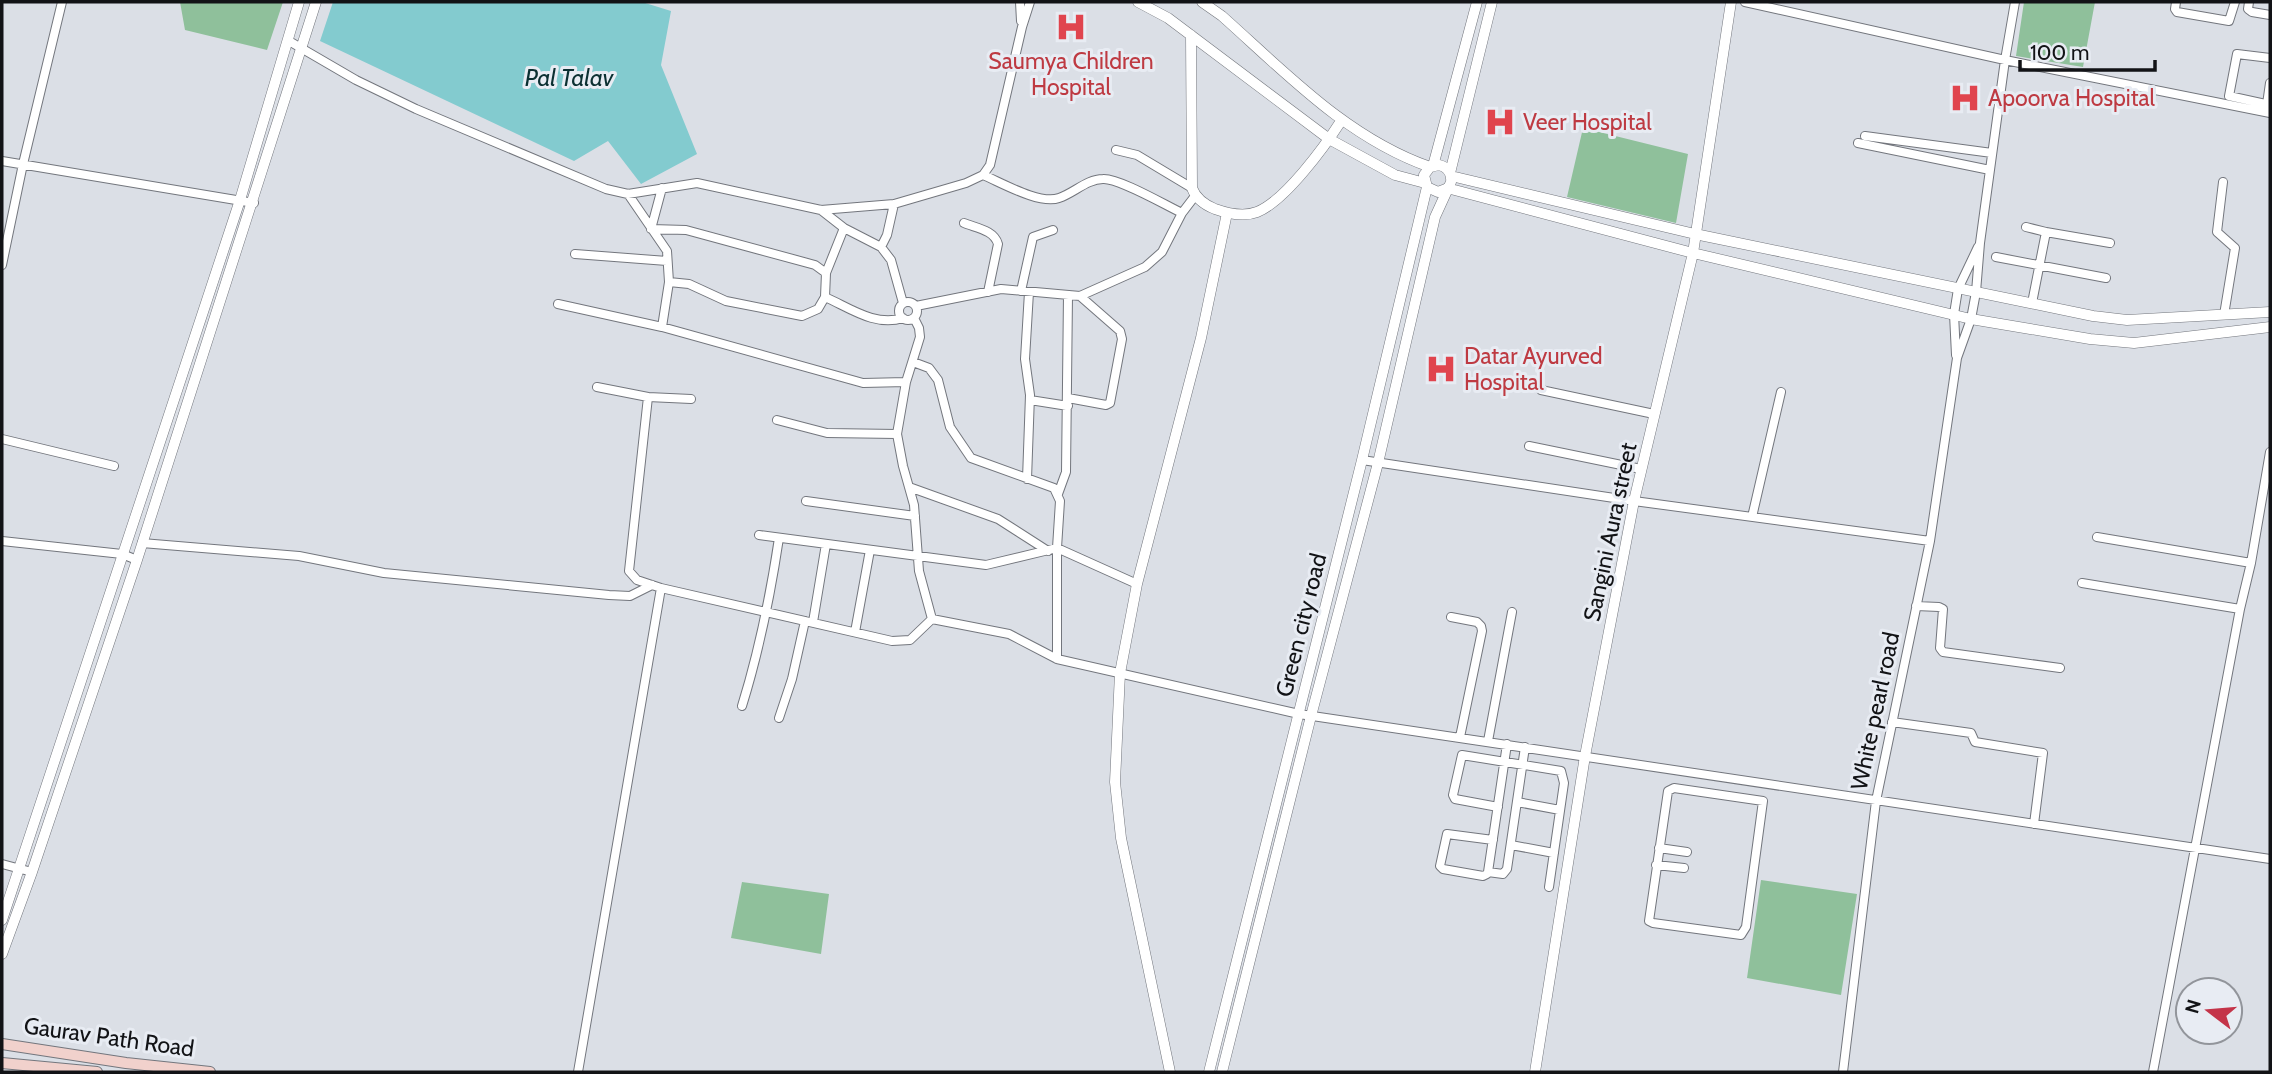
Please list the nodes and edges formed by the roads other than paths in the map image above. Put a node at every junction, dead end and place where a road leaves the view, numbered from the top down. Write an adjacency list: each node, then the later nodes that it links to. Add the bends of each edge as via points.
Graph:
1 (62, 2): 33 (street)
2 (299, 2): 19 (street)
3 (316, 2): 20 (street)
4 (1020, 2): 17 (street)
5 (1030, 2): 17 (street)
6 (1138, 2): 18 (street)
7 (1202, 2): 26 (street)
8 (1477, 2): 34 (street)
9 (1492, 2): 36 (street)
10 (1731, 2): 56 (street, Sangini Aura street)
11 (1745, 2): 22 (street)
12 (2015, 2): 22 (street)
13 (2176, 2): 14 (street, via 2178,12 2229,21)
14 (2235, 2)
15 (2249, 2): 16 (street, via 2250,12)
16 (2270, 15)
17 (1022, 27): 37 (street)
18 (1191, 35): 28 (street); 42 (street)
19 (289, 41): 20 (street); 44 (street)
20 (303, 47): 43 (street, via 416,109 591,184); 45 (street)
21 (2270, 58): 24 (street, via 2237,54 2229,96)
22 (2005, 60): 25 (street); 31 (street)
23 (2270, 83): 24 (street)
24 (2269, 104)
25 (2270, 113)
26 (1341, 121): 28 (street); 34 (street, via 1400,155)
27 (1866, 136): 31 (street)
28 (1329, 139): 39 (street, via 1395,175); 49 (street, via 1280,197 1245,215)
29 (1858, 143): 35 (street)
30 (1116, 150): 42 (street, via 1137,155)
31 (1992, 153): 35 (street)
32 (2, 161): 33 (street)
33 (23, 164): 44 (street); 64 (street)
34 (1431, 166): 36 (street, via 1443,166); 39 (street, via 1424,175)
35 (1990, 170): 57 (street)
36 (1450, 174): 41 (street); 56 (street)
37 (984, 175): 46 (street); 48 (street, via 1047,199 1108,179)
38 (2222, 182): 82 (street, via 2217,232 2235,248)
39 (1426, 185): 41 (street, via 1438,192); 104 (street, Green city road)
40 (663, 188): 43 (street); 47 (street, via 708,184); 53 (street)
41 (1447, 189): 60 (street); 105 (street, Green city road, via 1435,218)
42 (1194, 192): 48 (street); 49 (street, via 1210,207)
43 (628, 194): 53 (street)
44 (240, 200): 45 (street); 124 (street)
45 (254, 202): 120 (street)
46 (894, 204): 47 (street); 59 (street)
47 (821, 210): 51 (street)
48 (1182, 213): 74 (street, via 1162,251 1145,267)
49 (1227, 213): 129 (street, via 1202,338)
50 (964, 223): 71 (street, via 996,238)
51 (844, 228): 59 (street); 66 (street)
52 (2025, 228): 55 (street)
53 (651, 229): 63 (street, via 667,251); 66 (street, via 686,230 815,265)
54 (1053, 230): 70 (street, via 1032,237)
55 (2046, 232): 58 (street); 65 (street)
56 (1695, 234): 60 (street, Sangini Aura street); 69 (street)
57 (1980, 243): 69 (street); 72 (street)
58 (2110, 243)
59 (881, 247): 76 (street, via 891,260)
60 (1693, 253): 81 (street); 98 (street, Sangini Aura street)
61 (575, 254): 63 (street)
62 (1996, 257): 65 (street)
63 (667, 261): 68 (street)
64 (2, 265)
65 (2040, 266): 67 (street); 77 (street)
66 (826, 273): 75 (street)
67 (2106, 278)
68 (669, 282): 75 (street, via 689,284 726,301 802,316 818,309); 86 (street)
69 (1958, 289): 72 (street); 81 (street)
70 (1025, 291): 71 (street); 73 (street); 96 (street)
71 (988, 292): 79 (street)
72 (1976, 292): 77 (street); 85 (street)
73 (1068, 295): 74 (street); 97 (street)
74 (1080, 296): 97 (street, via 1116,326 1122,339 1110,403)
75 (825, 297): 83 (street, via 870,318 892,322)
76 (903, 303): 79 (street); 83 (street, via 899,311)
77 (2032, 303): 82 (street, via 2127,320)
78 (558, 304): 86 (street)
79 (916, 306): 84 (street)
80 (2270, 312): 82 (street)
81 (1954, 314): 85 (street); 88 (street)
82 (2224, 315)
83 (903, 318): 84 (street)
84 (914, 318): 89 (street, via 919,337)
85 (1971, 318): 87 (street, via 2111,343); 88 (street)
86 (662, 327): 90 (street, via 863,383)
87 (2270, 327)
88 (1956, 358): 119 (street, White pearl road)
89 (913, 362): 90 (street); 108 (street, via 929,368 938,380 950,427 971,458)
90 (906, 382): 100 (street)
91 (597, 387): 94 (street)
92 (1541, 390): 98 (street)
93 (1781, 392): 114 (street)
94 (648, 397): 95 (street); 130 (street, via 629,571 636,580)
95 (691, 399)
96 (1030, 400): 97 (street); 108 (street)
97 (1068, 402): 110 (street, via 1066,472)
98 (1654, 414): 107 (street, Sangini Aura street)
99 (777, 420): 100 (street, via 827,433)
100 (897, 434): 109 (street)
101 (2, 439): 106 (street)
102 (1529, 446): 107 (street)
103 (2270, 452): 127 (street)
104 (1362, 460): 105 (street); 143 (street, Green city road)
105 (1378, 463): 112 (street); 144 (street, Green city road)
106 (114, 466)
107 (1641, 470): 112 (street, Sangini Aura street)
108 (1027, 479): 110 (street, via 1054,488)
109 (909, 487): 113 (street); 123 (street, via 998,519)
110 (1058, 494): 123 (street)
111 (806, 501): 113 (street)
112 (1634, 501): 114 (street); 151 (street, Sangini Aura street)
113 (915, 516): 125 (street)
114 (1752, 517): 119 (street)
115 (759, 535): 117 (street)
116 (2097, 537): 127 (street)
117 (779, 538): 121 (street); 133 (street)
118 (2, 541): 124 (street)
119 (1930, 541): 131 (street, White pearl road)
120 (142, 544): 126 (street); 130 (street, via 299,556 384,573 609,595 630,596)
121 (826, 544): 122 (street); 137 (street)
122 (870, 550): 125 (street); 138 (street)
123 (1052, 550): 125 (street, via 986,565); 129 (street); 139 (street)
124 (122, 554): 126 (street); 171 (street)
125 (918, 557): 136 (street)
126 (137, 560): 172 (street)
127 (2251, 562): 132 (street)
128 (2082, 583): 132 (street)
129 (1137, 584): 141 (street)
130 (656, 586): 133 (street); 181 (street)
131 (1916, 606): 140 (street, via 1944,609 1943,652); 146 (street, White pearl road)
132 (2240, 609): 164 (street)
133 (768, 612): 137 (street); 142 (street)
134 (1513, 612): 148 (street)
135 (1451, 617): 147 (street, via 1477,622 1482,631)
136 (932, 619): 138 (street, via 910,640 891,641); 139 (street, via 1009,634)
137 (809, 622): 138 (street); 145 (street)
138 (855, 632)
139 (1057, 659): 141 (street)
140 (2060, 668)
141 (1120, 673): 143 (street); 182 (street, via 1115,782 1121,838)
142 (742, 706)
143 (1298, 714): 144 (street); 183 (street, Green city road)
144 (1311, 716): 147 (street); 184 (street, Green city road)
145 (779, 718)
146 (1892, 722): 156 (street, White pearl road); 160 (street, via 1971,733 1975,742 2041,752)
147 (1460, 737): 148 (street)
148 (1488, 741): 149 (street)
149 (1507, 744): 150 (street); 152 (street)
150 (1525, 747): 151 (street); 153 (street)
151 (1585, 756): 154 (street); 185 (street, Sangini Aura street)
152 (1505, 761): 153 (street); 158 (street); 158 (street, via 1462,755 1453,795 1459,801)
153 (1523, 764): 157 (street); 159 (street, via 1561,771)
154 (1700, 774): 155 (street); 156 (street)
155 (1698, 791): 163 (street, via 1669,789); 169 (street, via 1763,802 1743,934 1650,923)
156 (1876, 801): 160 (street); 186 (street, White pearl road)
157 (1517, 802): 159 (street); 162 (street)
158 (1498, 807): 161 (street)
159 (1560, 810): 166 (street)
160 (2034, 824): 164 (street)
161 (1493, 839): 173 (street); 173 (street, via 1447,834 1440,864 1443,869 1483,876)
162 (1511, 845): 166 (street); 173 (street, via 1506,872)
163 (1659, 848): 165 (street); 169 (street)
164 (2195, 848): 167 (street); 187 (street)
165 (1687, 852)
166 (1554, 853): 174 (street)
167 (2270, 859)
168 (2, 864): 171 (street)
169 (1656, 865): 170 (street)
170 (1684, 868)
171 (20, 869): 172 (street); 175 (street)
172 (32, 872): 176 (street)
173 (1488, 872)
174 (1549, 887)
175 (2, 920)
176 (2, 954)
177 (2, 1044): 180 (main road, Gaurav Path Road)
178 (2, 1063): 179 (main road, Gaurav Path Road)
179 (97, 1072)
180 (210, 1072)
181 (578, 1072)
182 (1170, 1072)
183 (1209, 1072)
184 (1222, 1072)
185 (1535, 1072)
186 (1843, 1072)
187 (2154, 1072)

